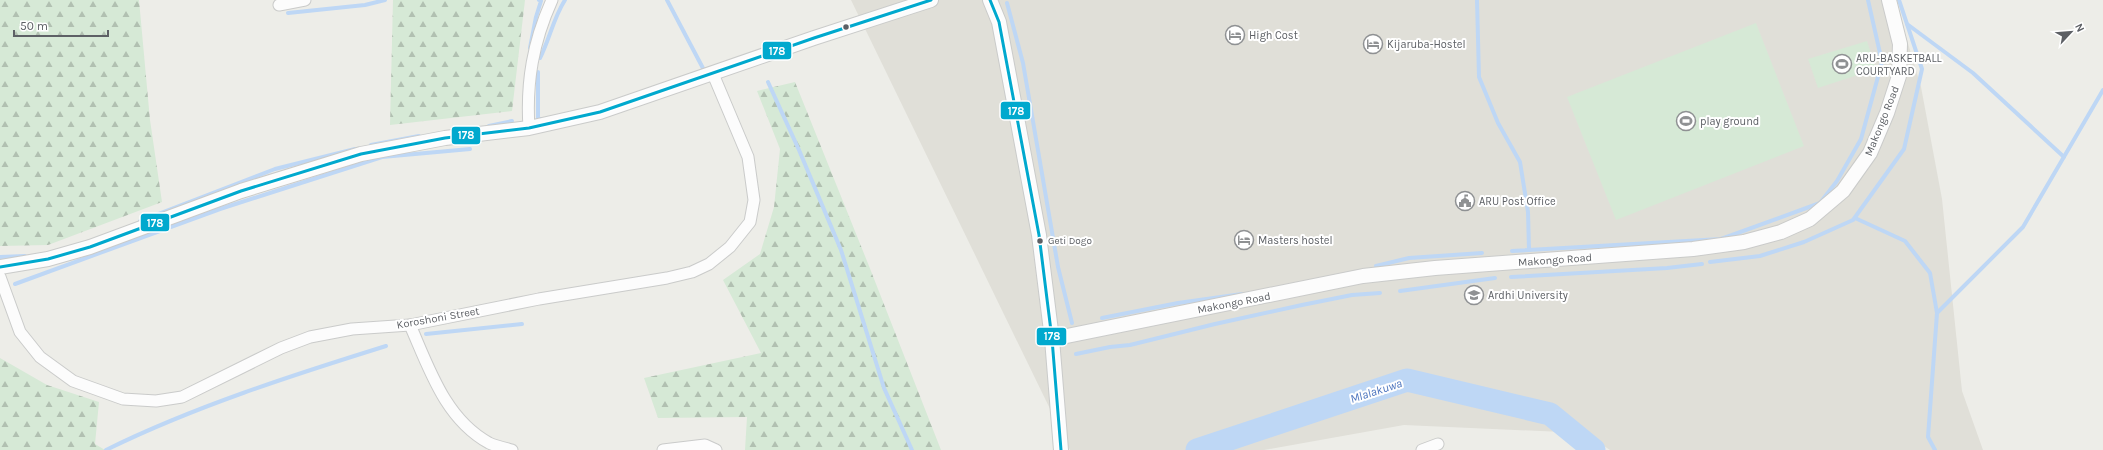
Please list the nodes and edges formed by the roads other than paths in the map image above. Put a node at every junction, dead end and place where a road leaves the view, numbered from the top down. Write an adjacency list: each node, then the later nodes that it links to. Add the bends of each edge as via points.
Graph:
1 (305, 0): 6 (street)
2 (552, 0): 8 (street, via 530,70)
3 (931, 0): 7 (street)
4 (990, 0): 12 (street, via 999,22 1023,141 1039,235)
5 (1889, 0): 12 (street, Makongo Road, via 1900,44 1899,76 1870,153 1843,191 1810,219 1781,232 1744,242 1693,249 1435,268 1363,276)
6 (279, 5)
7 (713, 74): 8 (street, via 600,112); 11 (street, Koroshoni Street, via 748,157 754,200 750,222 730,247 709,264 692,272)
8 (529, 128): 9 (street, via 445,138 361,154 247,189 90,247 48,259)
9 (0, 268)
10 (0, 277): 11 (street, Koroshoni Street, via 20,332 40,357 73,381 123,399 156,401 182,397 281,348 310,337 352,329)
11 (410, 325): 14 (street, via 442,394 466,428 490,443)
12 (1052, 339): 17 (street)
13 (1438, 444): 18 (street)
14 (512, 450)
15 (663, 450): 16 (street, via 698,445)
16 (716, 450)
17 (1061, 450)
18 (1422, 450)

